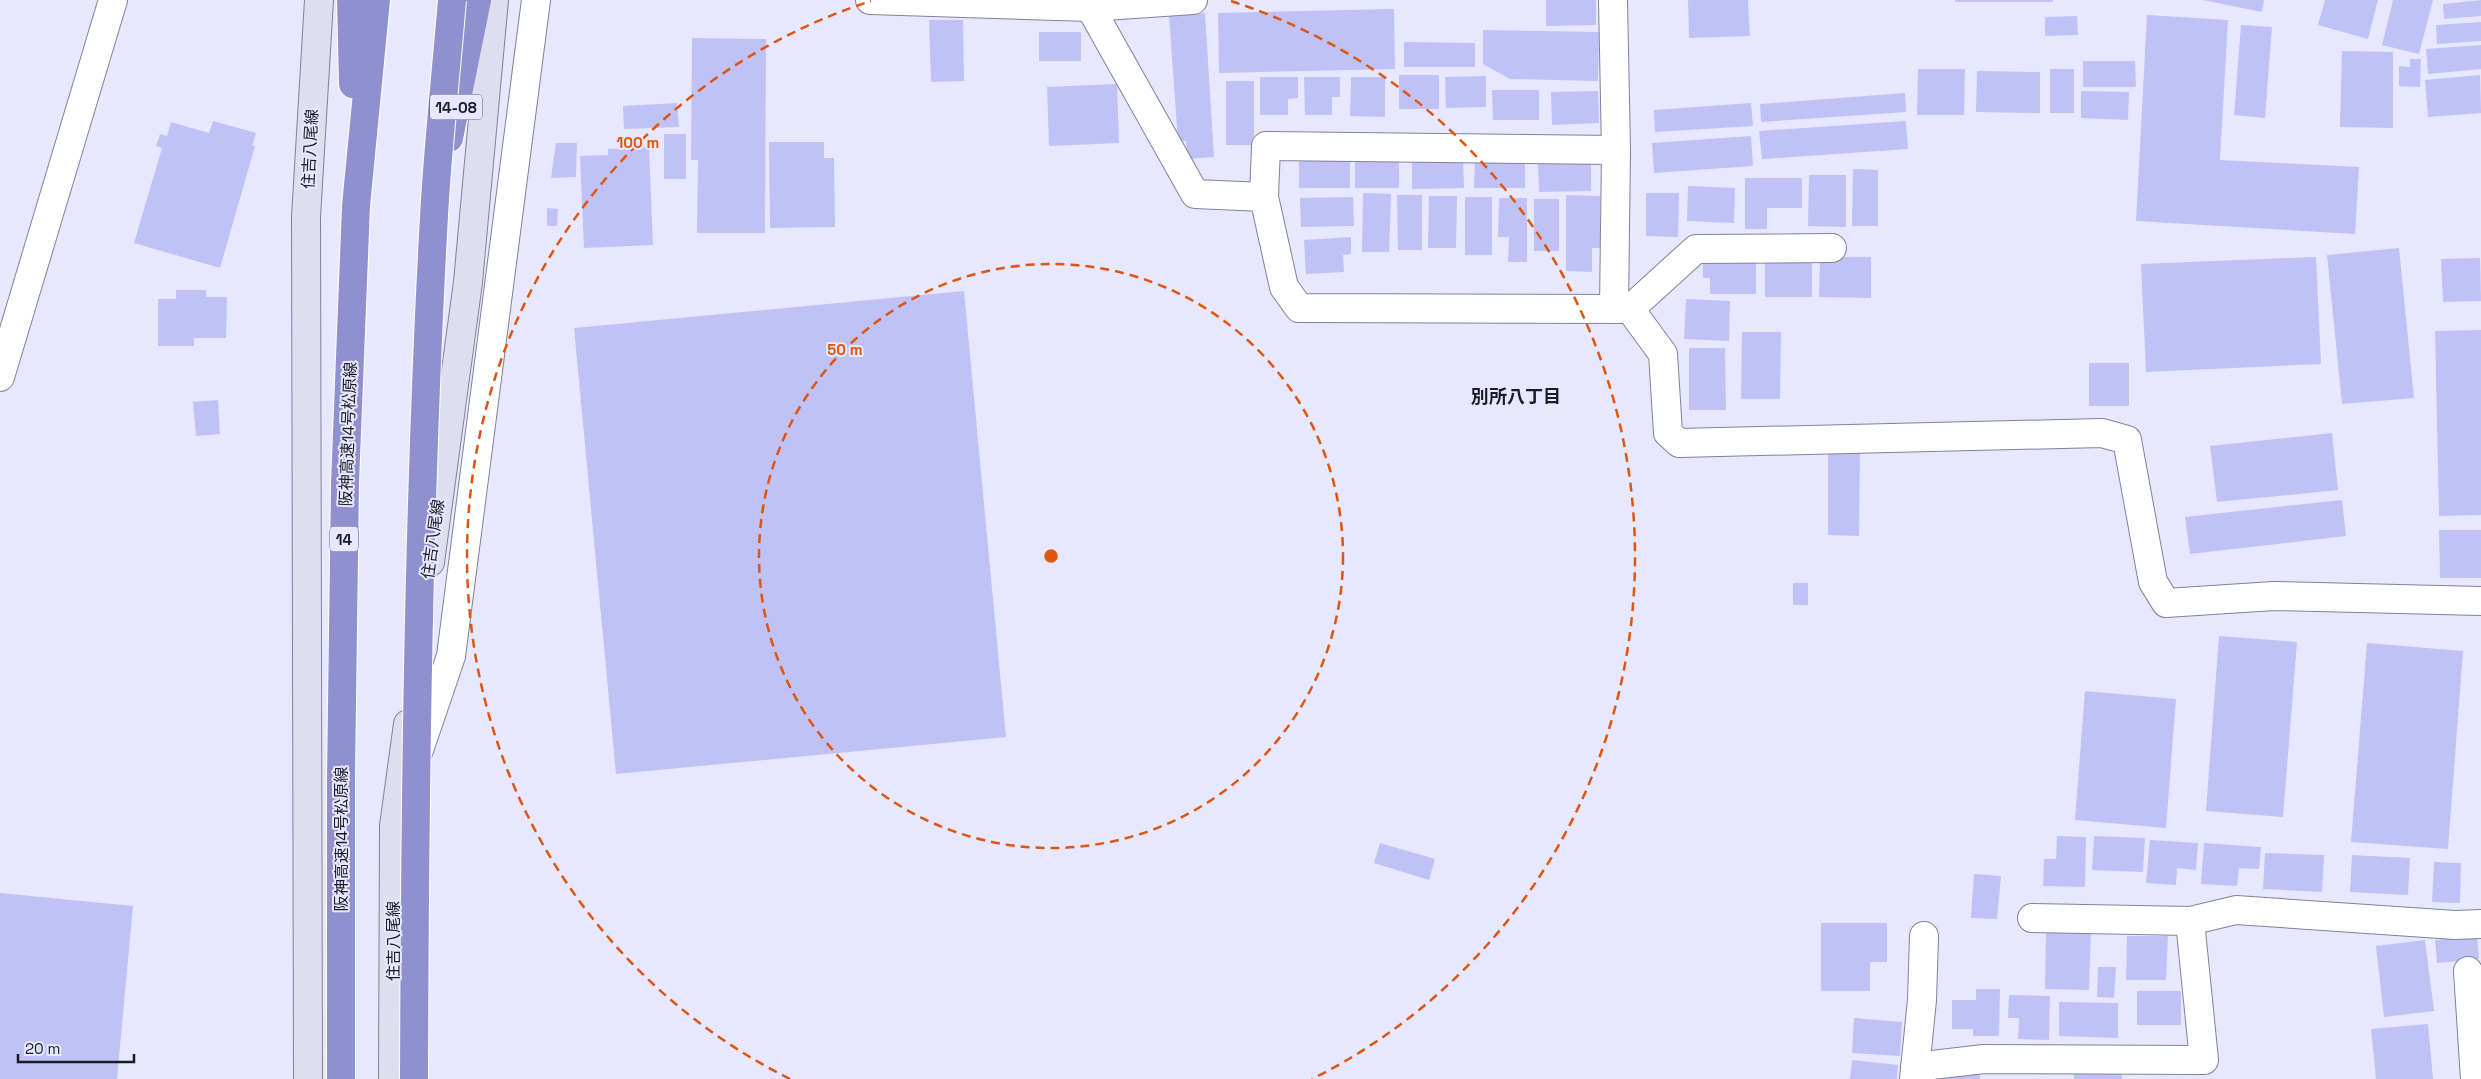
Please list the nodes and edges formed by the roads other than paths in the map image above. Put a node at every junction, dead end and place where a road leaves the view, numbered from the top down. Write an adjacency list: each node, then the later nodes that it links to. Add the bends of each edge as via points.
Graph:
1 (113, 0): 19 (street)
2 (319, 0): 30 (main road, 住吉八尾線, via 306,217)
3 (351, 0): 15 (highway)
4 (376, 0): 15 (highway, 阪神高速14号松原線 / 14)
5 (452, 0): 16 (highway, bridge)
6 (477, 0): 16 (highway, 14-08, bridge)
7 (494, 0): 21 (main road, 住吉八尾線, via 468,282)
8 (536, 0): 21 (street, via 451,656)
9 (870, 0): 12 (street)
10 (1193, 0): 12 (street)
11 (1613, 0): 13 (street)
12 (1090, 7): 14 (street, via 1195,194)
13 (1616, 150): 14 (street, via 1266,146); 18 (street)
14 (1264, 197): 18 (street, via 1284,287 1300,308)
15 (356, 206): 31 (highway, 阪神高速14号松原線 / 14, via 345,503)
16 (434, 213): 33 (highway, bridge, via 421,506 415,785)
17 (1832, 248): 18 (street, via 1696,249)
18 (1622, 309): 20 (street, via 1663,354 1668,433 1680,443 2102,433 2127,440 2153,582 2166,602 2274,596)
19 (0, 377)
20 (2481, 601)
21 (394, 826): 32 (main road, 住吉八尾線)
22 (2032, 918): 23 (street)
23 (2190, 920): 24 (street, via 2236,910); 28 (street, via 2204,1060)
24 (2481, 924)
25 (1924, 936): 29 (street, via 1922,1000)
26 (2468, 971): 34 (street)
27 (2051, 1069): 28 (street); 29 (street, via 1984,1059)
28 (2170, 1069)
29 (1914, 1073)
30 (308, 1079)
31 (340, 1079)
32 (393, 1079)
33 (414, 1079)
34 (2474, 1079)

